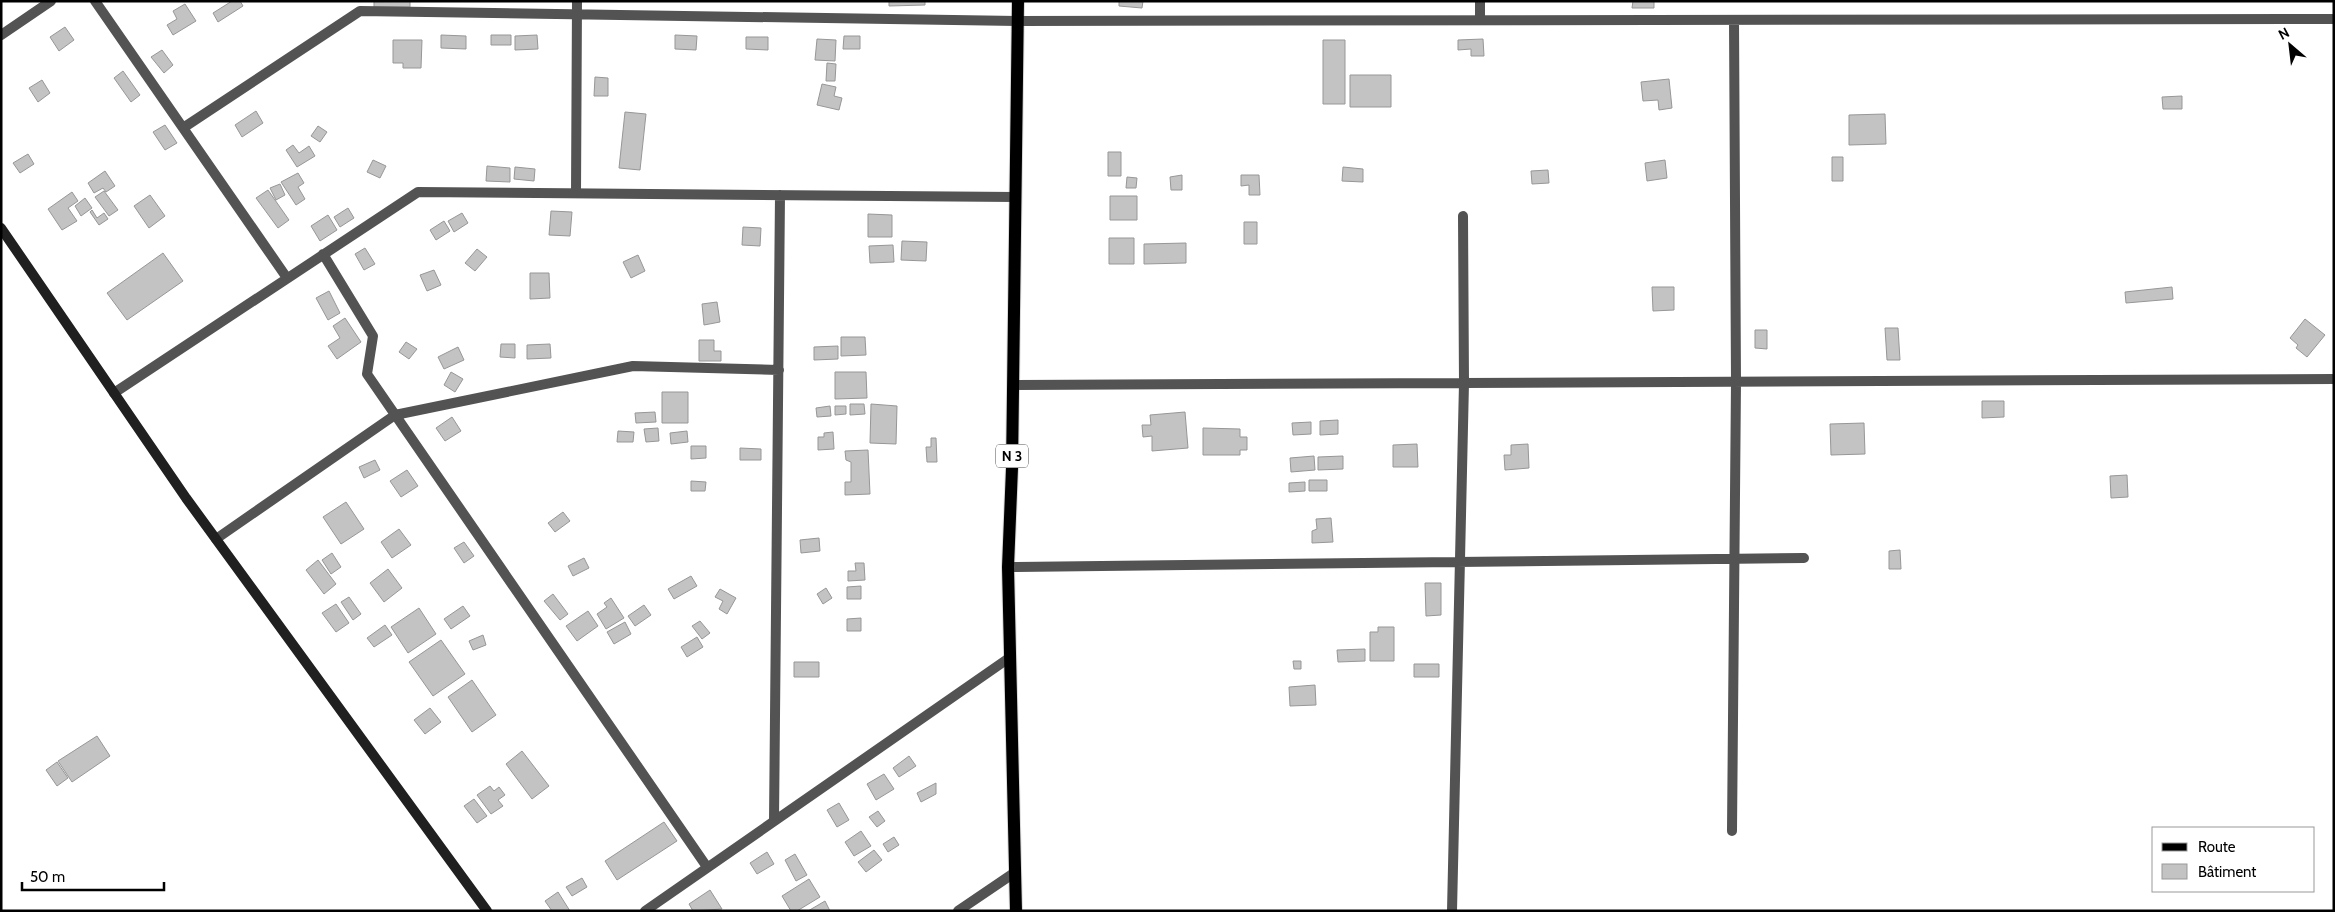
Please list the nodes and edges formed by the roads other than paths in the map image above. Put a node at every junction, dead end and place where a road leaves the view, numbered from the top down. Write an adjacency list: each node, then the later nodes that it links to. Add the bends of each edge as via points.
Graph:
1 (51, 1): 11 (street)
2 (95, 1): 12 (street)
3 (577, 1): 6 (street)
4 (1018, 1): 10 (main road, N 3)
5 (1480, 1): 8 (street)
6 (578, 14): 10 (street); 12 (street, via 360,11); 13 (street)
7 (2334, 19): 9 (street)
8 (1480, 20): 9 (street); 10 (street)
9 (1734, 20): 22 (street)
10 (1017, 21): 15 (main road, N 3)
11 (1, 35)
12 (182, 128): 19 (street)
13 (576, 193): 14 (street); 18 (street, via 418,192)
14 (780, 195): 15 (street); 20 (street)
15 (1016, 197): 24 (main road, N 3)
16 (1463, 216): 23 (street)
17 (1, 228): 25 (main road)
18 (323, 254): 19 (street); 26 (street, via 373,336 367,374)
19 (287, 278): 25 (street)
20 (779, 370): 26 (street, via 633,366); 33 (street)
21 (2334, 379): 22 (street)
22 (1736, 382): 23 (street); 29 (street)
23 (1464, 383): 24 (street); 30 (street)
24 (1013, 385): 31 (main road, N 3)
25 (114, 393): 27 (main road)
26 (395, 415): 27 (street); 35 (street)
27 (216, 539): 37 (main road)
28 (1804, 558): 29 (street)
29 (1735, 559): 30 (street); 34 (street)
30 (1459, 562): 31 (street); 41 (street)
31 (1008, 567): 32 (main road, N 3)
32 (1010, 658): 33 (street); 36 (main road, N 3)
33 (774, 821): 35 (street)
34 (1732, 832)
35 (707, 868): 38 (street)
36 (1014, 873): 39 (street); 40 (main road, N 3)
37 (487, 911)
38 (645, 911)
39 (958, 911)
40 (1016, 911)
41 (1452, 911)

